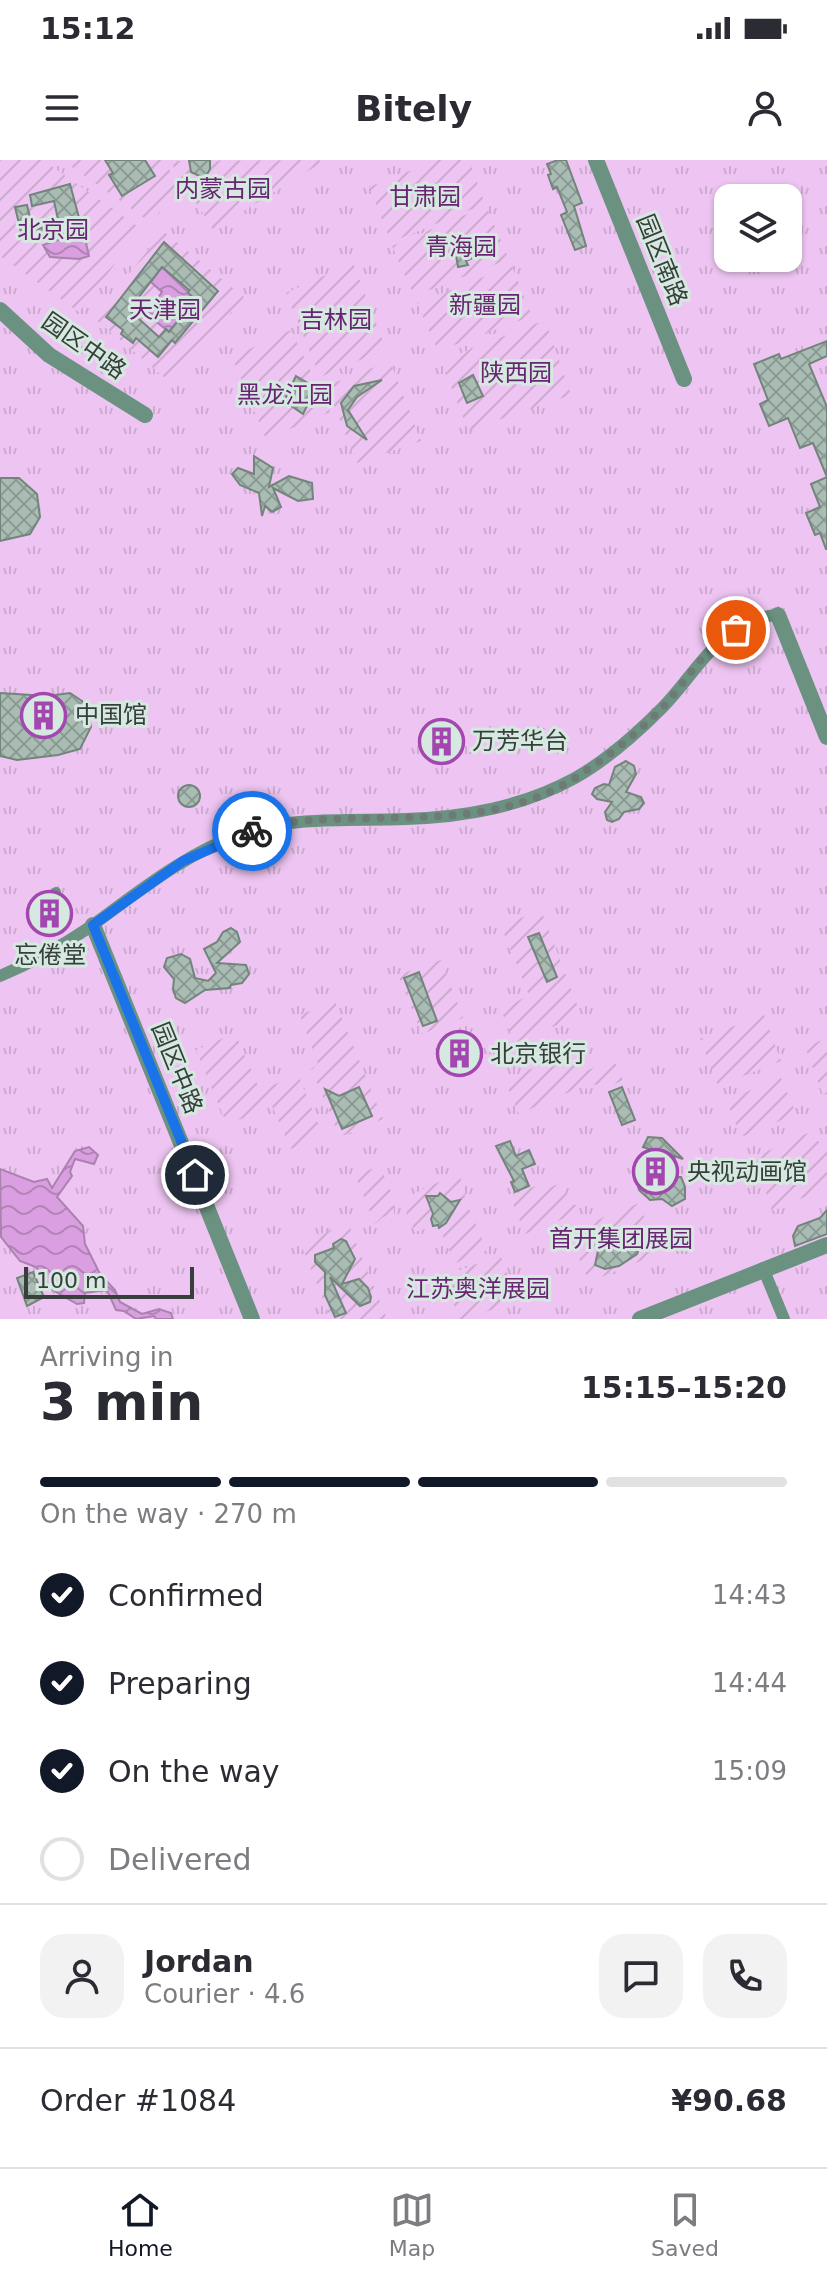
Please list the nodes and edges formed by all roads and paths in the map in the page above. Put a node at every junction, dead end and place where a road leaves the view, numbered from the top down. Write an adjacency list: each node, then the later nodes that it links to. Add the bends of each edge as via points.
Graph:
1 (596, 160): 3 (street, 园区南路)
2 (0, 310): 4 (street, 园区中路, via 49,355)
3 (684, 379)
4 (145, 415)
5 (778, 615): 6 (street); 7 (street, via 727,635 661,709 564,784 520,802 464,815 292,822 244,833 183,861)
6 (827, 737)
7 (93, 925): 8 (street); 11 (street, 园区中路)
8 (0, 976)
9 (827, 1245): 10 (street)
10 (763, 1268): 12 (street); 13 (street)
11 (252, 1319)
12 (640, 1319)
13 (784, 1319)

